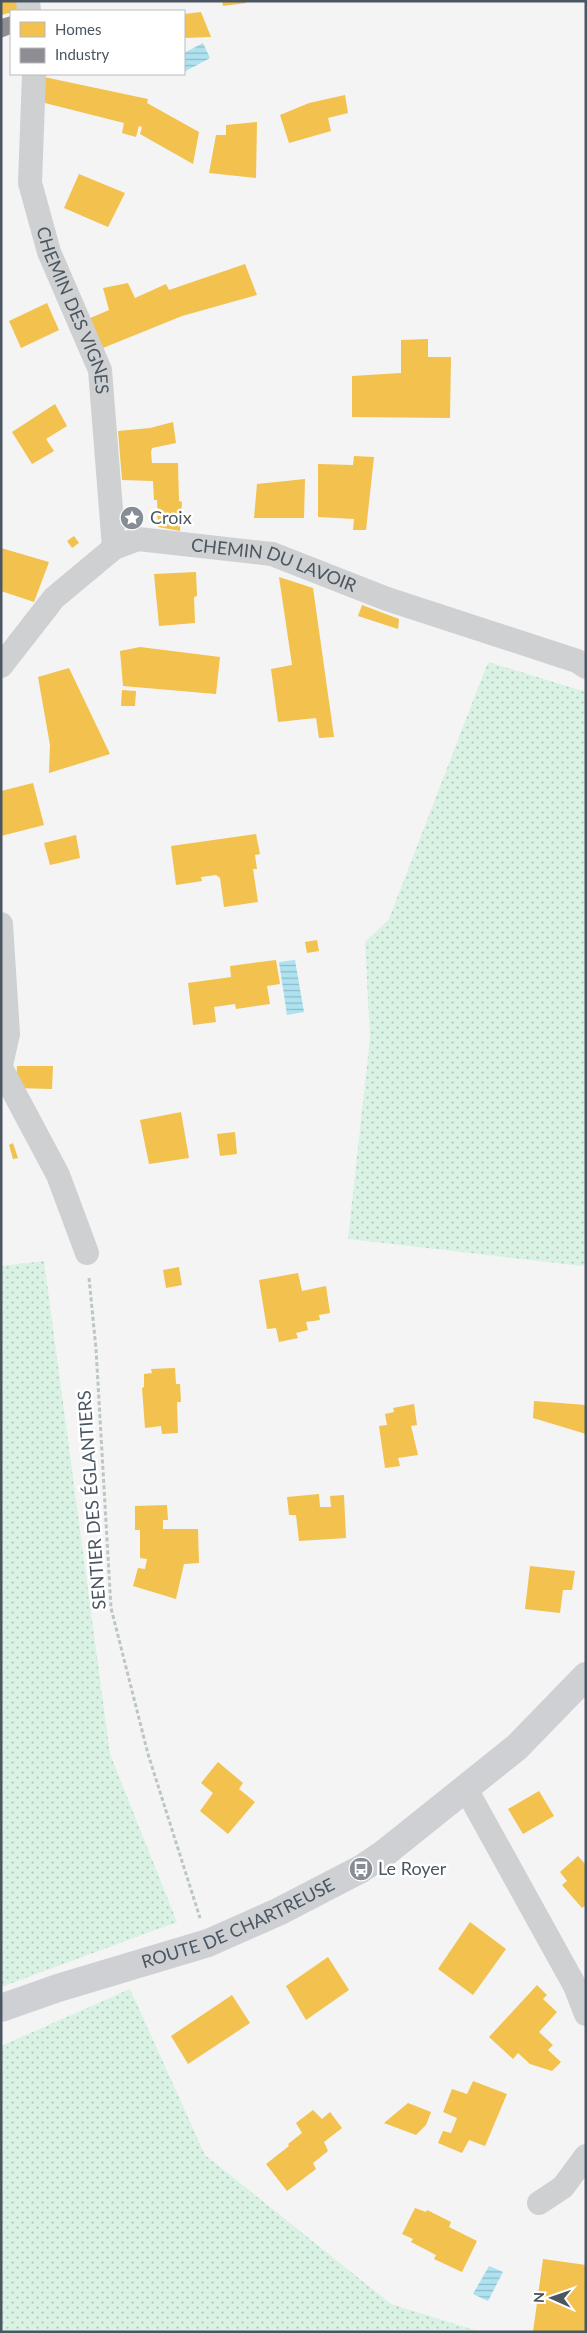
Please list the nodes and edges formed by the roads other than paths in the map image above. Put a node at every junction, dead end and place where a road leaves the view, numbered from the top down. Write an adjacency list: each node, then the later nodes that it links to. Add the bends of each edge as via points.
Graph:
1 (34, 75): 2 (street, CHEMIN DES VIGNES, via 30,183 49,252 100,370)
2 (114, 548): 3 (street, CHEMIN DU LAVOIR, via 54,598); 4 (street, CHEMIN DU LAVOIR, via 138,538 272,554 387,599 577,661)
3 (1, 666)
4 (586, 667)
5 (1, 924): 6 (street, via 8,1034)
6 (1, 1066): 7 (street, via 58,1175)
7 (87, 1253)
8 (586, 1676): 9 (main road, ROUTE DE CHARTREUSE, via 517,1747)
9 (466, 1789): 10 (street); 11 (main road, ROUTE DE CHARTREUSE, via 361,1870 278,1912 208,1943)
10 (580, 1982): 12 (street)
11 (1, 2008)
12 (586, 2014)
13 (586, 2156): 14 (street, via 563,2187)
14 (539, 2203)

